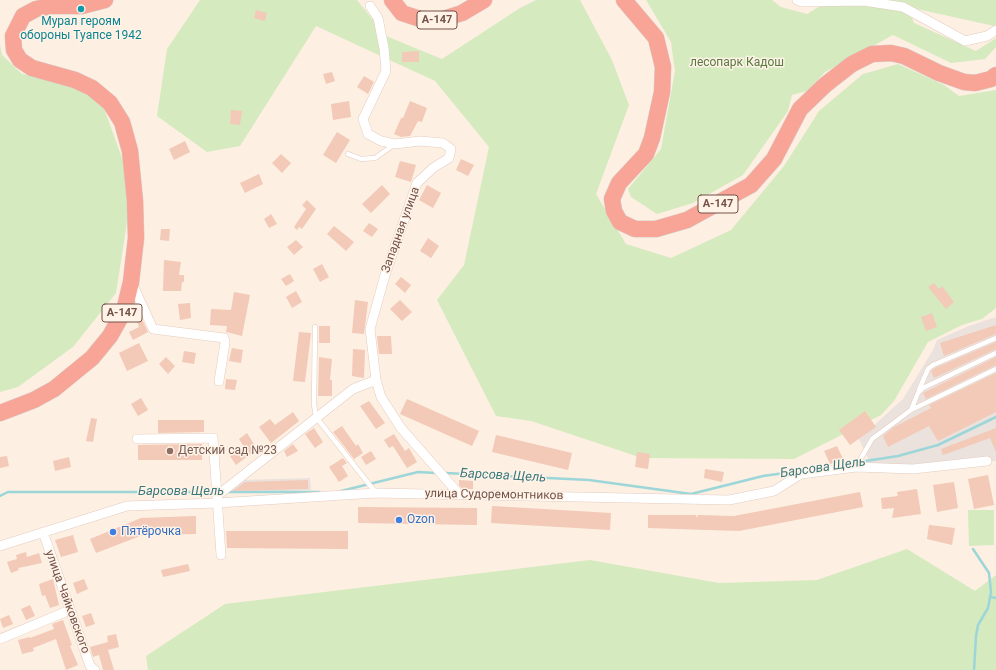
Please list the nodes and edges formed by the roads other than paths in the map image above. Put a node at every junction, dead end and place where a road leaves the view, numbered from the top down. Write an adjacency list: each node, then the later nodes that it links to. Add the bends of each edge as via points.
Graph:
1 (105, 0): 12 (highway, А-147, via 82,6 36,9 23,16 13,36 14,50 20,60 32,68 75,80 92,88 110,103 122,122 130,151 135,201 136,238)
2 (392, 0): 3 (highway, А-147, via 402,13 420,20 440,20 462,13)
3 (484, 0)
4 (625, 0): 9 (highway, А-147, via 656,38 663,66 662,92 646,154 619,183 612,199 614,211 620,222 635,229 656,230 687,220 751,185 774,159 800,110 830,81 852,64 872,54 891,53 904,56 964,82 975,83 990,79)
5 (797, 0): 6 (street)
6 (835, 1): 8 (street, via 864,1 903,7 965,41 987,36)
7 (370, 6): 10 (street, Западная улица, via 378,18 386,70 364,119 368,134 381,141)
8 (996, 30)
9 (996, 74)
10 (395, 144): 11 (lane, via 375,158 361,159); 17 (street, Западная улица, via 420,141 443,143 451,149 449,158 417,183 385,275 370,329)
11 (348, 154)
12 (132, 282): 18 (street, via 154,328 224,338); 21 (highway, А-147, via 124,311 110,336 92,358 54,389)
13 (315, 326): 22 (lane)
14 (996, 338): 19 (lane, via 933,365 928,369)
15 (996, 353): 19 (lane, via 923,388)
16 (996, 369): 20 (lane)
17 (376, 380): 22 (street, via 353,389); 27 (street, Западная улица, via 381,397 401,428)
18 (219, 381)
19 (918, 393): 20 (lane)
20 (911, 410): 25 (lane, via 872,439)
21 (0, 413)
22 (316, 417): 26 (lane); 28 (street)
23 (137, 439): 28 (street, via 213,438)
24 (987, 461): 25 (street, улица Судоремонтников, via 913,469)
25 (856, 467): 27 (street, улица Судоремонтников, via 801,474 774,492 729,500)
26 (376, 493): 27 (street, улица Судоремонтников); 28 (street, улица Судоремонтников)
27 (458, 494)
28 (218, 499): 29 (street, улица Судоремонтников, via 127,506); 31 (street)
29 (43, 532): 30 (street, улица Судоремонтников); 32 (street, улица Чайковского)
30 (0, 546)
31 (221, 555)
32 (70, 610): 33 (street); 34 (street, улица Чайковского, via 90,666)
33 (0, 639)
34 (95, 670)

